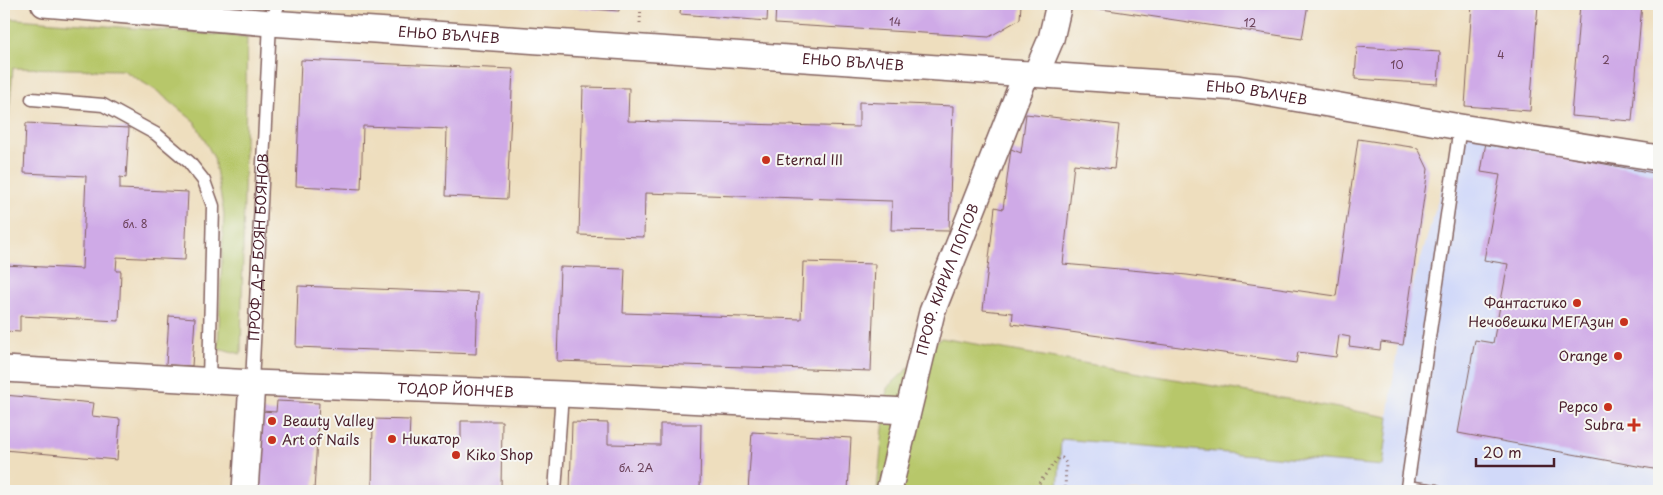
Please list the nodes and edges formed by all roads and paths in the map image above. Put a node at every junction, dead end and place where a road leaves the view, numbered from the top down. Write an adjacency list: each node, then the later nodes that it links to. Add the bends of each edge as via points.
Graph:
1 (44, 4): 3 (street, ЕНЬО ВЪЛЧЕВ)
2 (1059, 4): 4 (street, ПРОФ. КИРИЛ ПОПОВ, via 1051,39)
3 (274, 13): 4 (street, ЕНЬО ВЪЛЧЕВ); 10 (lane, ПРОФ. Д-Р БОЯН БОЯНОВ)
4 (1031, 74): 6 (street, ЕНЬО ВЪЛЧЕВ, via 1237,88); 12 (street, ПРОФ. КИРИЛ ПОПОВ, via 932,312)
5 (32, 99): 9 (lane, via 103,105 156,134 189,162 204,181 213,206)
6 (1460, 127): 7 (street, ЕНЬО ВЪЛЧЕВ); 18 (lane, via 1407,487)
7 (1659, 158)
8 (4, 369): 9 (street, ТОДОР ЙОНЧЕВ)
9 (209, 381): 10 (street, ТОДОР ЙОНЧЕВ)
10 (252, 384): 11 (street, ТОДОР ЙОНЧЕВ); 13 (street, ПРОФ. Д-Р БОЯН БОЯНОВ)
11 (562, 394): 12 (street, ТОДОР ЙОНЧЕВ); 14 (lane)
12 (907, 411): 15 (street, ПРОФ. КИРИЛ ПОПОВ)
13 (245, 491)
14 (555, 491)
15 (888, 491)
16 (1033, 491): 17 (path, via 1058,458 1062,458 1066,463)
17 (1065, 491)
18 (1436, 491)

